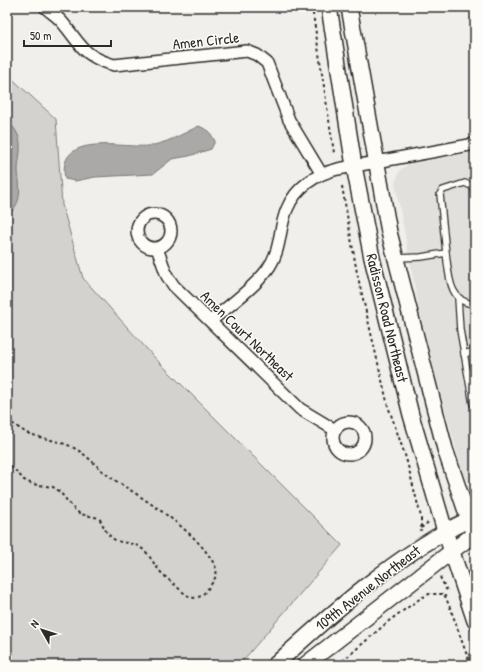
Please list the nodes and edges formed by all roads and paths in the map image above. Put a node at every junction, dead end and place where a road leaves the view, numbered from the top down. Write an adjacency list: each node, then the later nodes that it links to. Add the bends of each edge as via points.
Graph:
1 (45, 7): 9 (street, Amen Circle, via 61,21 84,50 97,60 114,65 247,51 257,55 267,63 289,120)
2 (312, 7): 6 (path)
3 (329, 7): 8 (main road, Radisson Road Northeast)
4 (349, 7): 7 (main road, Radisson Road Northeast)
5 (475, 144): 7 (street)
6 (334, 153)
7 (376, 162): 8 (street); 14 (main road, Radisson Road Northeast)
8 (354, 166): 9 (street); 24 (main road, Radisson Road Northeast, via 393,344)
9 (321, 173): 17 (street, via 302,187 287,209 276,256 267,270)
10 (342, 186): 26 (path, via 357,273 388,406 422,517)
11 (475, 188): 13 (lane, via 465,183 443,190 440,194)
12 (158, 248): 17 (street, Amen Court Northeast, via 167,276 174,286)
13 (446, 253): 14 (lane); 15 (lane, via 452,289)
14 (396, 258): 25 (main road, Radisson Road Northeast, via 445,449)
15 (458, 298): 16 (lane); 19 (lane)
16 (475, 304)
17 (211, 322): 22 (street, Amen Court Northeast, via 300,409)
18 (475, 351): 19 (lane)
19 (464, 354): 20 (lane)
20 (475, 407)
21 (7, 420): 23 (path, via 20,430 56,440 90,458 112,479 137,494 191,536 211,558 217,568 217,576 204,594 194,598 187,597 159,572 148,554 140,547 110,537 99,518 80,514 54,487 32,484 24,480)
22 (335, 430)
23 (7, 462)
24 (445, 531): 25 (main road, 109th Avenue Northeast); 27 (main road, Radisson Road Northeast); 31 (main road, 109th Avenue Northeast, via 339,607)
25 (472, 531): 27 (main road, 109th Avenue Northeast)
26 (421, 532)
27 (452, 550): 30 (main road, Radisson Road Northeast); 32 (main road, 109th Avenue Northeast)
28 (447, 590): 29 (path)
29 (444, 594): 33 (path, via 429,594 421,598 390,620); 34 (path)
30 (475, 621)
31 (275, 665)
32 (305, 665)
33 (338, 665)
34 (471, 665)

